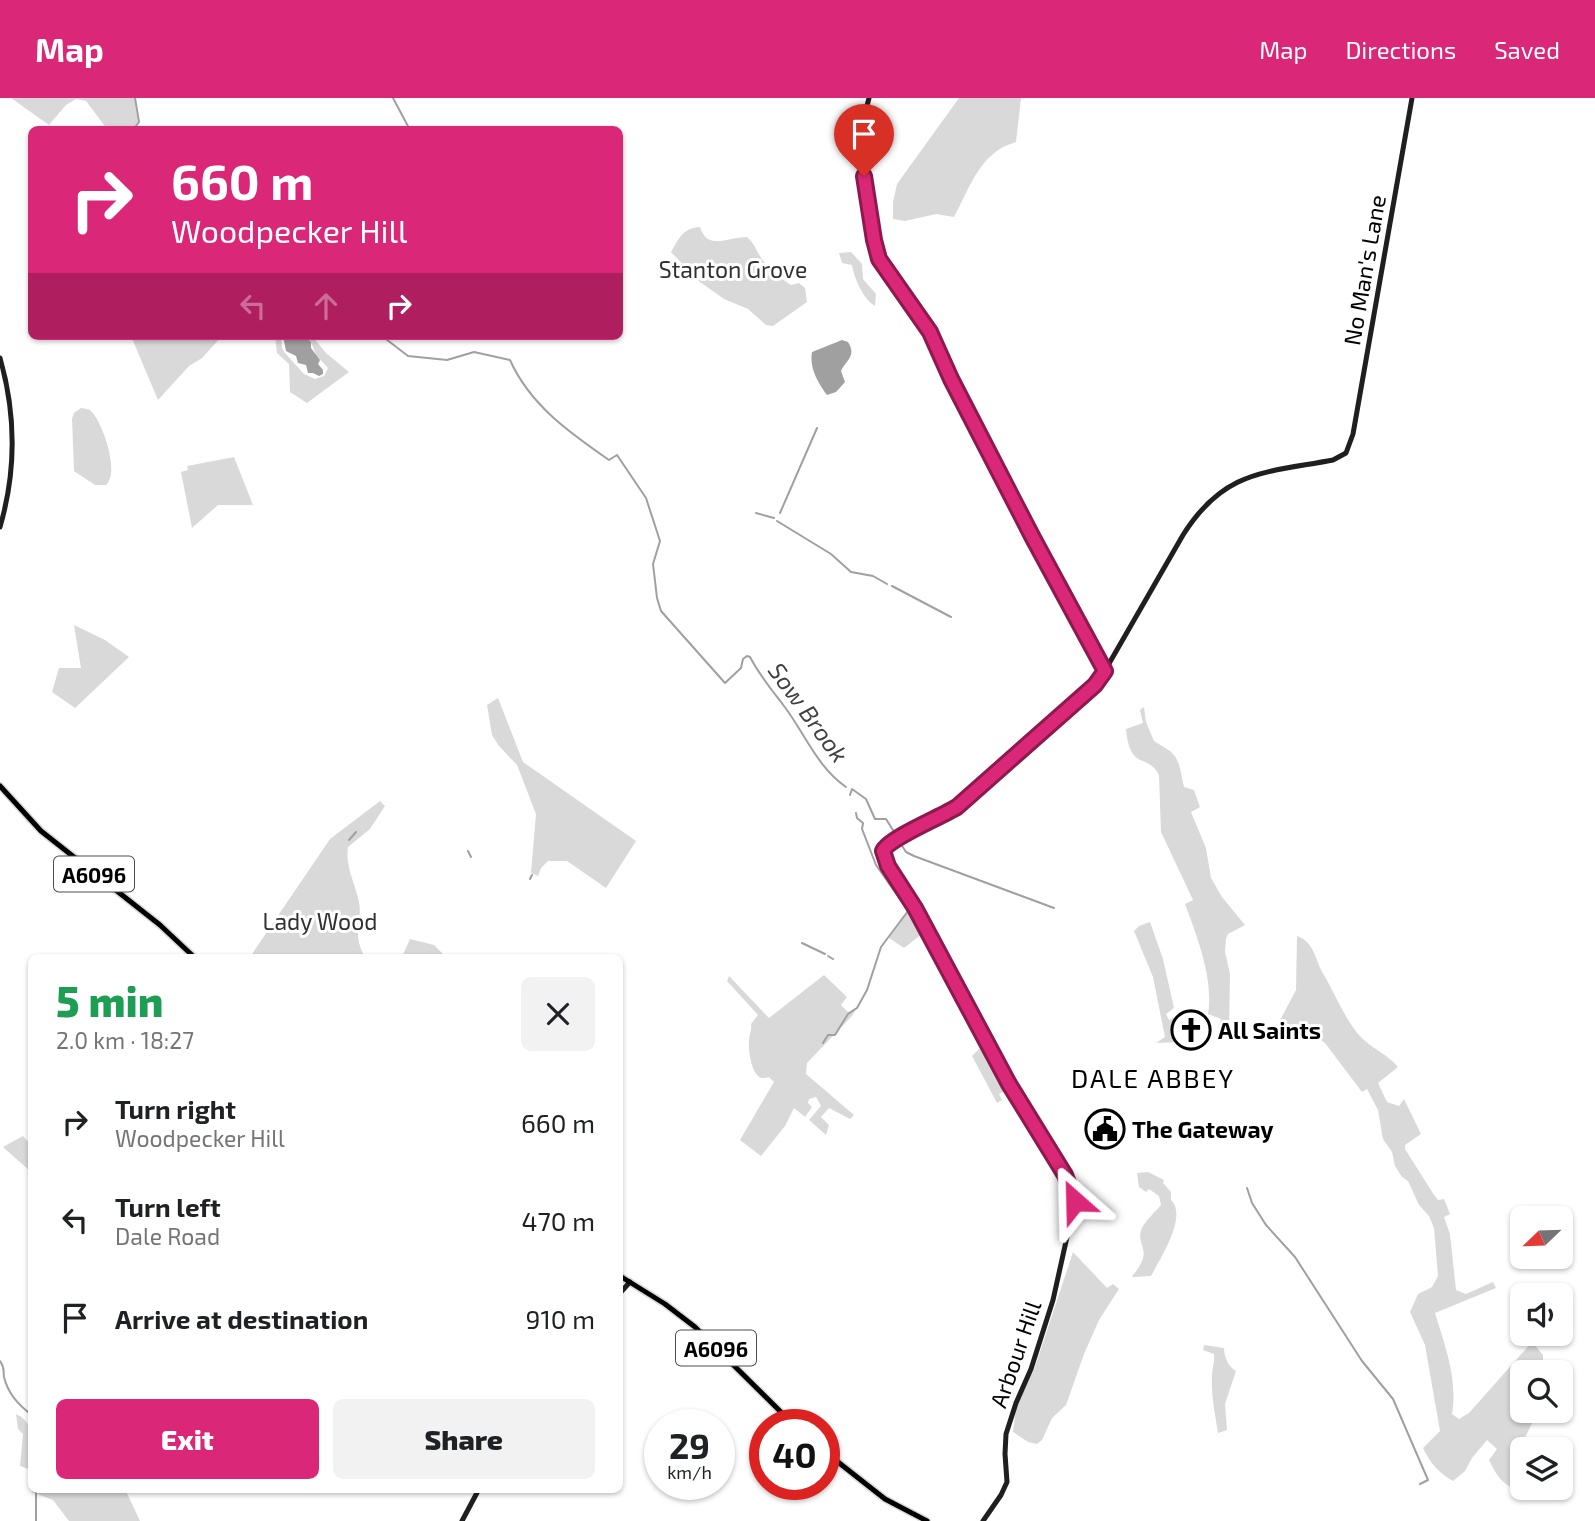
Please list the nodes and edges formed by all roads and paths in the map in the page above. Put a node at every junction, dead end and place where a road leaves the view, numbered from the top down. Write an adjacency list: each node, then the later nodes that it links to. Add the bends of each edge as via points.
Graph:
1 (869, 98): 5 (street, via 862,147 877,253 930,332)
2 (1412, 98): 5 (street, No Man's Lane, via 1350,447 1336,459 1242,479 1204,505)
3 (0, 358): 4 (street, via 11,408 12,457)
4 (0, 527)
5 (1105, 671): 16 (street, Arbour Hill, via 1095,685 957,807 888,843 883,851 1073,1193 1075,1209 1053,1300 1006,1434 1007,1482)
6 (0, 786): 7 (main road, A6096, via 27,819)
7 (191, 954)
8 (623, 1278): 9 (main road, A6096)
9 (630, 1282): 10 (street); 11 (main road, A6096, via 695,1327)
10 (623, 1290)
11 (778, 1409)
12 (840, 1464): 15 (main road, via 885,1499)
13 (477, 1493): 14 (street)
14 (462, 1521)
15 (927, 1521)
16 (983, 1521)

